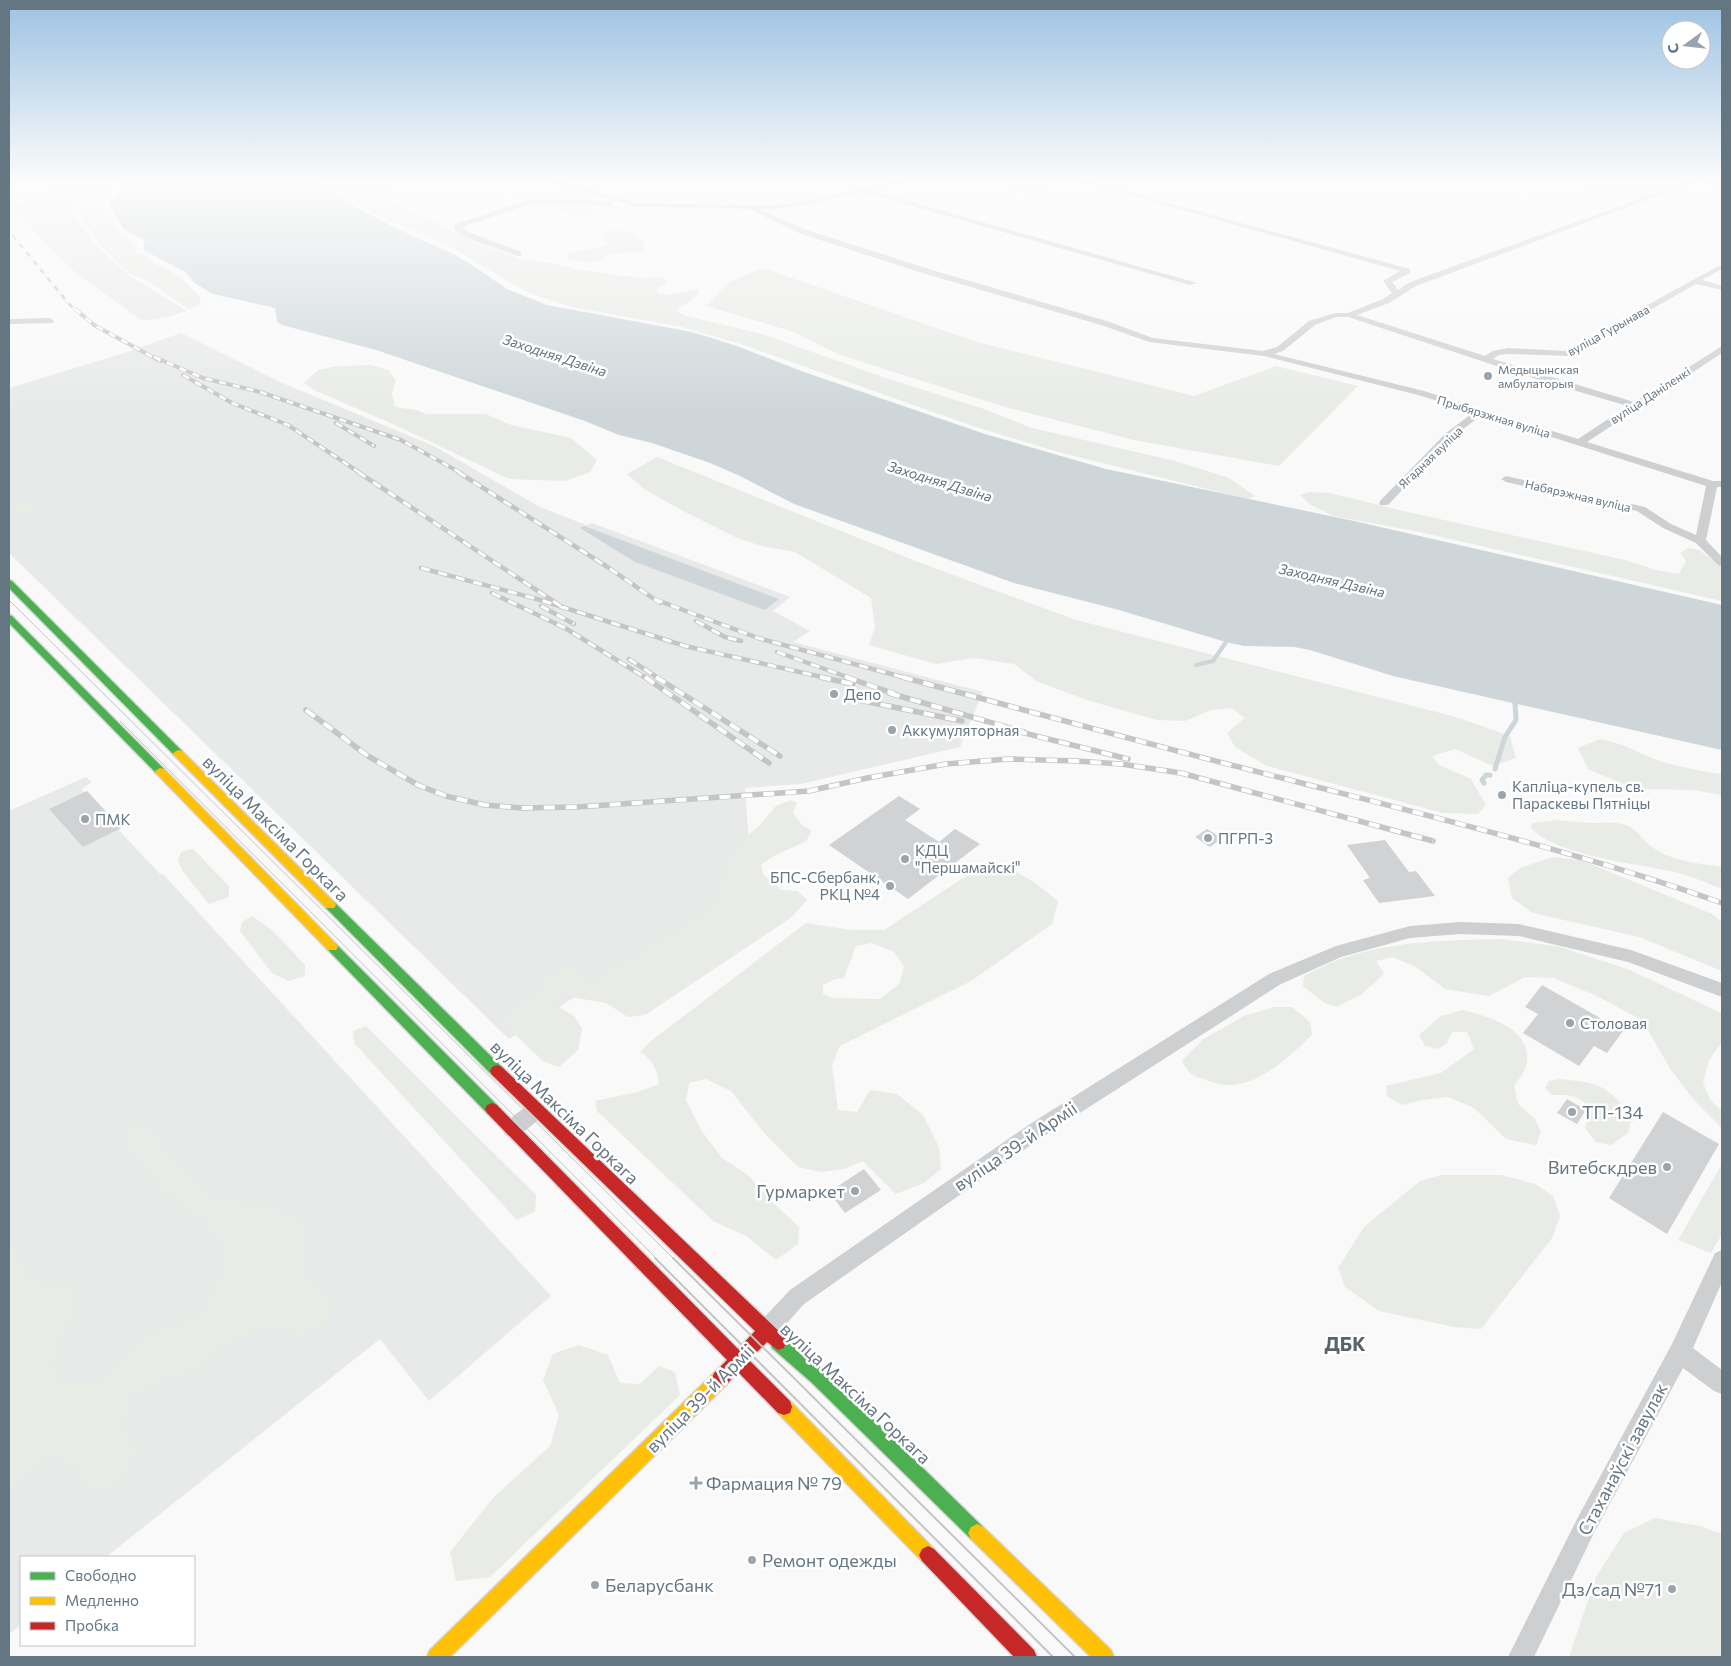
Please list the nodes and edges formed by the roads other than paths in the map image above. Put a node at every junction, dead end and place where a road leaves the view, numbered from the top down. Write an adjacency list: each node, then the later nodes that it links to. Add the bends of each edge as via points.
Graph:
1 (886, 258): 14 (street, Прыбярэжная вуліца, via 1152,340)
2 (1103, 258): 7 (street)
3 (1359, 258): 9 (street, via 1407,271 1387,281)
4 (1485, 258): 9 (street, via 1413,284)
5 (1722, 266): 6 (street, вуліца Гурынава)
6 (1696, 281): 8 (street); 15 (street, вуліца Гурынава, via 1566,354 1508,351 1496,353)
7 (1193, 283)
8 (1722, 288)
9 (1396, 294): 10 (street)
10 (1349, 316): 14 (street, via 1335,315 1312,324 1280,349); 15 (street)
11 (50, 321): 12 (street)
12 (9, 322)
13 (1722, 349): 16 (street, вуліца Даніленкі)
14 (1263, 354): 17 (street, Прыбярэжная вуліца, via 1421,393)
15 (1485, 360): 16 (street)
16 (1634, 405): 18 (street, вуліца Даніленкі)
17 (1479, 413): 18 (street, Прыбярэжная вуліца); 21 (street, Ягадная вуліца, via 1449,435)
18 (1578, 443): 20 (street, Прыбярэжная вуліца)
19 (1506, 479): 22 (street, Набярэжная вуліца, via 1641,509 1667,526)
20 (1717, 484): 22 (street)
21 (1384, 503)
22 (1700, 541): 23 (street, Набярэжная вуліца)
23 (1722, 563)
24 (9, 583): 26 (main road, вуліца Максіма Горкага)
25 (9, 618): 27 (main road)
26 (372, 948): 27 (street); 29 (main road, вуліца Максіма Горкага)
27 (348, 963): 30 (main road)
28 (1722, 990): 32 (street, вуліца 39-й Арміі, via 1631,956 1519,930 1460,928 1410,932 1336,952 1275,979 1037,1130 797,1297)
29 (537, 1110): 30 (street); 32 (main road, вуліца Максіма Горкага)
30 (512, 1130): 34 (main road)
31 (1722, 1260): 33 (street, Стаханаўскі завулак)
32 (766, 1331): 34 (main road, вуліца 39-й Арміі); 38 (main road, вуліца Максіма Горкага, via 817,1376)
33 (1680, 1352): 35 (street); 39 (street, Стаханаўскі завулак, via 1585,1527)
34 (738, 1360): 36 (main road, вуліца 39-й Арміі); 37 (main road)
35 (1722, 1383)
36 (437, 1657)
37 (1027, 1657)
38 (1104, 1657)
39 (1521, 1657)

